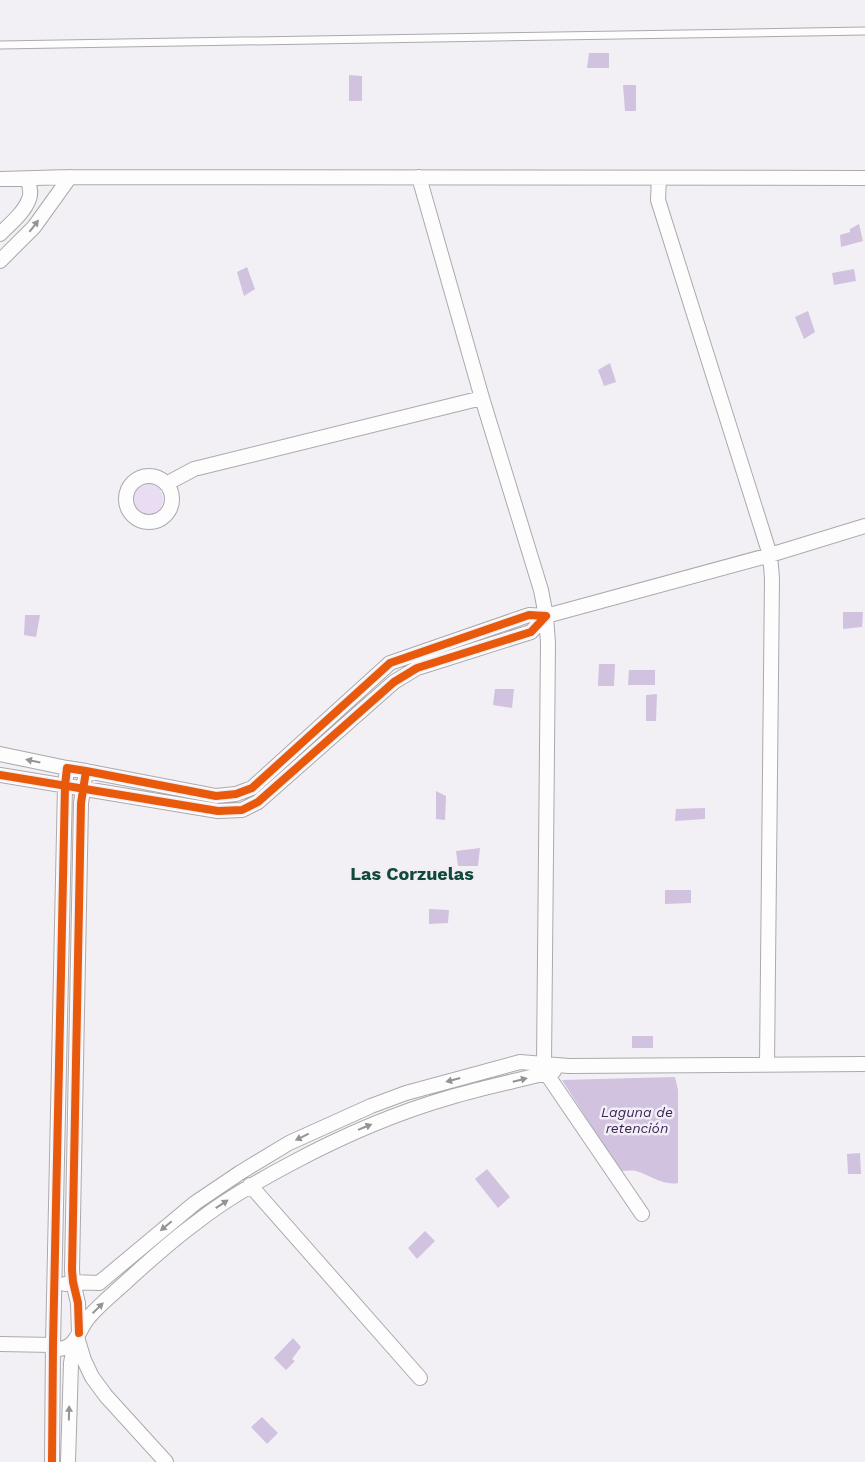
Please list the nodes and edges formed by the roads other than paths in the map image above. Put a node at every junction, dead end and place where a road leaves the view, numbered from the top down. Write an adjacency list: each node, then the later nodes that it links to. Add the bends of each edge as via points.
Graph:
1 (865, 31): 2 (lane)
2 (0, 45)
3 (70, 177): 4 (street); 8 (street); 10 (street, one-way to 3, via 34,227)
4 (419, 177): 6 (street); 11 (street)
5 (0, 178): 8 (street)
6 (659, 178): 7 (street); 14 (street, via 658,200)
7 (865, 178)
8 (28, 179): 9 (street, via 30,199)
9 (0, 234)
10 (0, 261)
11 (482, 398): 12 (street, via 194,469); 15 (street, via 541,590)
12 (166, 484)
13 (865, 526): 14 (street)
14 (770, 554): 15 (street); 22 (street)
15 (546, 616): 18 (street, via 529,615 390,663 252,788 236,794 216,796); 21 (street, via 531,632 417,668 394,682 258,802 242,810 218,810); 24 (street)
16 (0, 754): 17 (street, one-way to 16)
17 (67, 768): 18 (street); 20 (street)
18 (86, 772): 21 (street)
19 (0, 775): 20 (street)
20 (65, 786): 21 (street); 28 (street)
21 (84, 789): 27 (street)
22 (768, 1064): 23 (street); 24 (street)
23 (865, 1064)
24 (545, 1069): 25 (street, one-way to 24, via 361,1129 451,1097); 26 (street); 27 (street, one-way to 27, via 520,1062 406,1093 329,1124 290,1143 195,1203 104,1280 99,1283)
25 (250, 1185): 29 (street, one-way to 25, via 87,1318 158,1253); 33 (street)
26 (642, 1214)
27 (73, 1282): 28 (street); 29 (street, via 78,1302)
28 (54, 1291): 31 (street)
29 (77, 1337): 31 (street, via 64,1348); 32 (street); 34 (street, via 70,1364)
30 (0, 1344): 31 (street)
31 (53, 1345): 35 (street)
32 (92, 1377): 34 (street, via 78,1379); 37 (street)
33 (420, 1378)
34 (69, 1390): 36 (street, one-way to 34)
35 (52, 1462)
36 (68, 1462)
37 (166, 1462)

